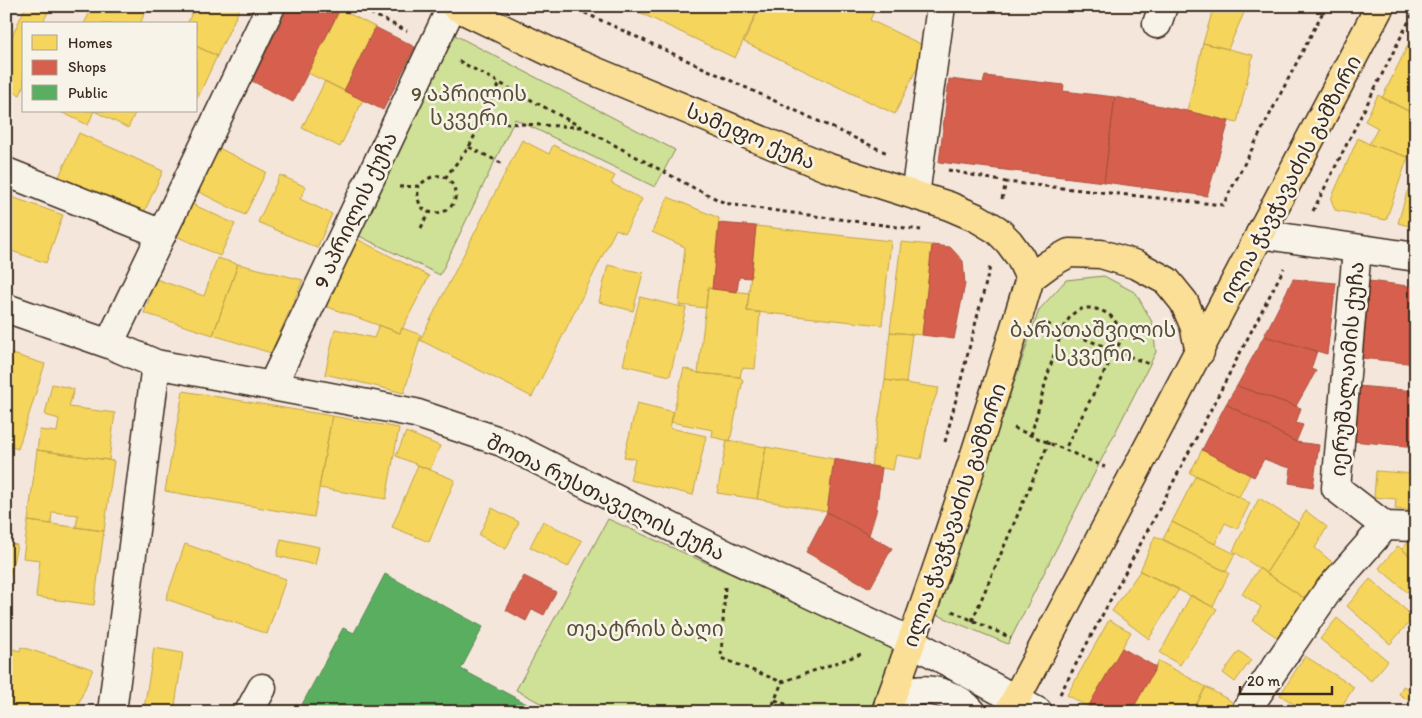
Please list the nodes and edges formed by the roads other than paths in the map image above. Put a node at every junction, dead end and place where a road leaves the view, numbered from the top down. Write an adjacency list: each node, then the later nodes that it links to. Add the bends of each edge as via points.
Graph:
1 (271, 6): 8 (street)
2 (452, 6): 17 (street, 9 აპრილის ქუჩა)
3 (456, 6): 7 (main road, სამეფო ქუჩა, via 563,58 826,167)
4 (941, 6): 7 (street)
5 (1380, 6): 9 (main road, ილია ჭავჭავაძის გამზირი)
6 (6, 172): 8 (street)
7 (916, 195): 12 (main road, სამეფო ქუჩა, via 977,218 997,230 1020,257)
8 (162, 234): 14 (street)
9 (1260, 234): 10 (street); 15 (main road, ილია ჭავჭავაძის გამზირი)
10 (1357, 249): 11 (street); 18 (street, იერუშალაიმის ქუჩა, via 1336,488)
11 (1416, 257)
12 (1030, 278): 15 (main road, ილია ჭავჭავაძის გამზირი, via 1069,253 1101,254 1137,265 1166,280 1184,302 1194,325); 20 (main road, ილია ჭავჭავაძის გამზირი, via 986,423)
13 (6, 308): 14 (street, შოთა რუსთაველის ქუჩა)
14 (109, 344): 16 (street, შოთა რუსთაველის ქუჩა)
15 (1200, 352): 22 (main road, ილია ჭავჭავაძის გამზირი)
16 (156, 364): 17 (street, შოთა რუსთაველის ქუჩა); 24 (street)
17 (278, 387): 20 (street, შოთა რუსთაველის ქუჩა, via 415,413 502,442)
18 (1385, 526): 19 (street); 27 (street, via 1327,592)
19 (1416, 526)
20 (906, 640): 22 (street, შოთა რუსთაველის ქუჩა); 23 (main road, ილია ჭავჭავაძის გამზირი)
21 (262, 688): 25 (street)
22 (1030, 705)
23 (888, 707): 26 (street, via 914,692 941,692 965,704)
24 (112, 712)
25 (249, 712)
26 (972, 712)
27 (1245, 712)

